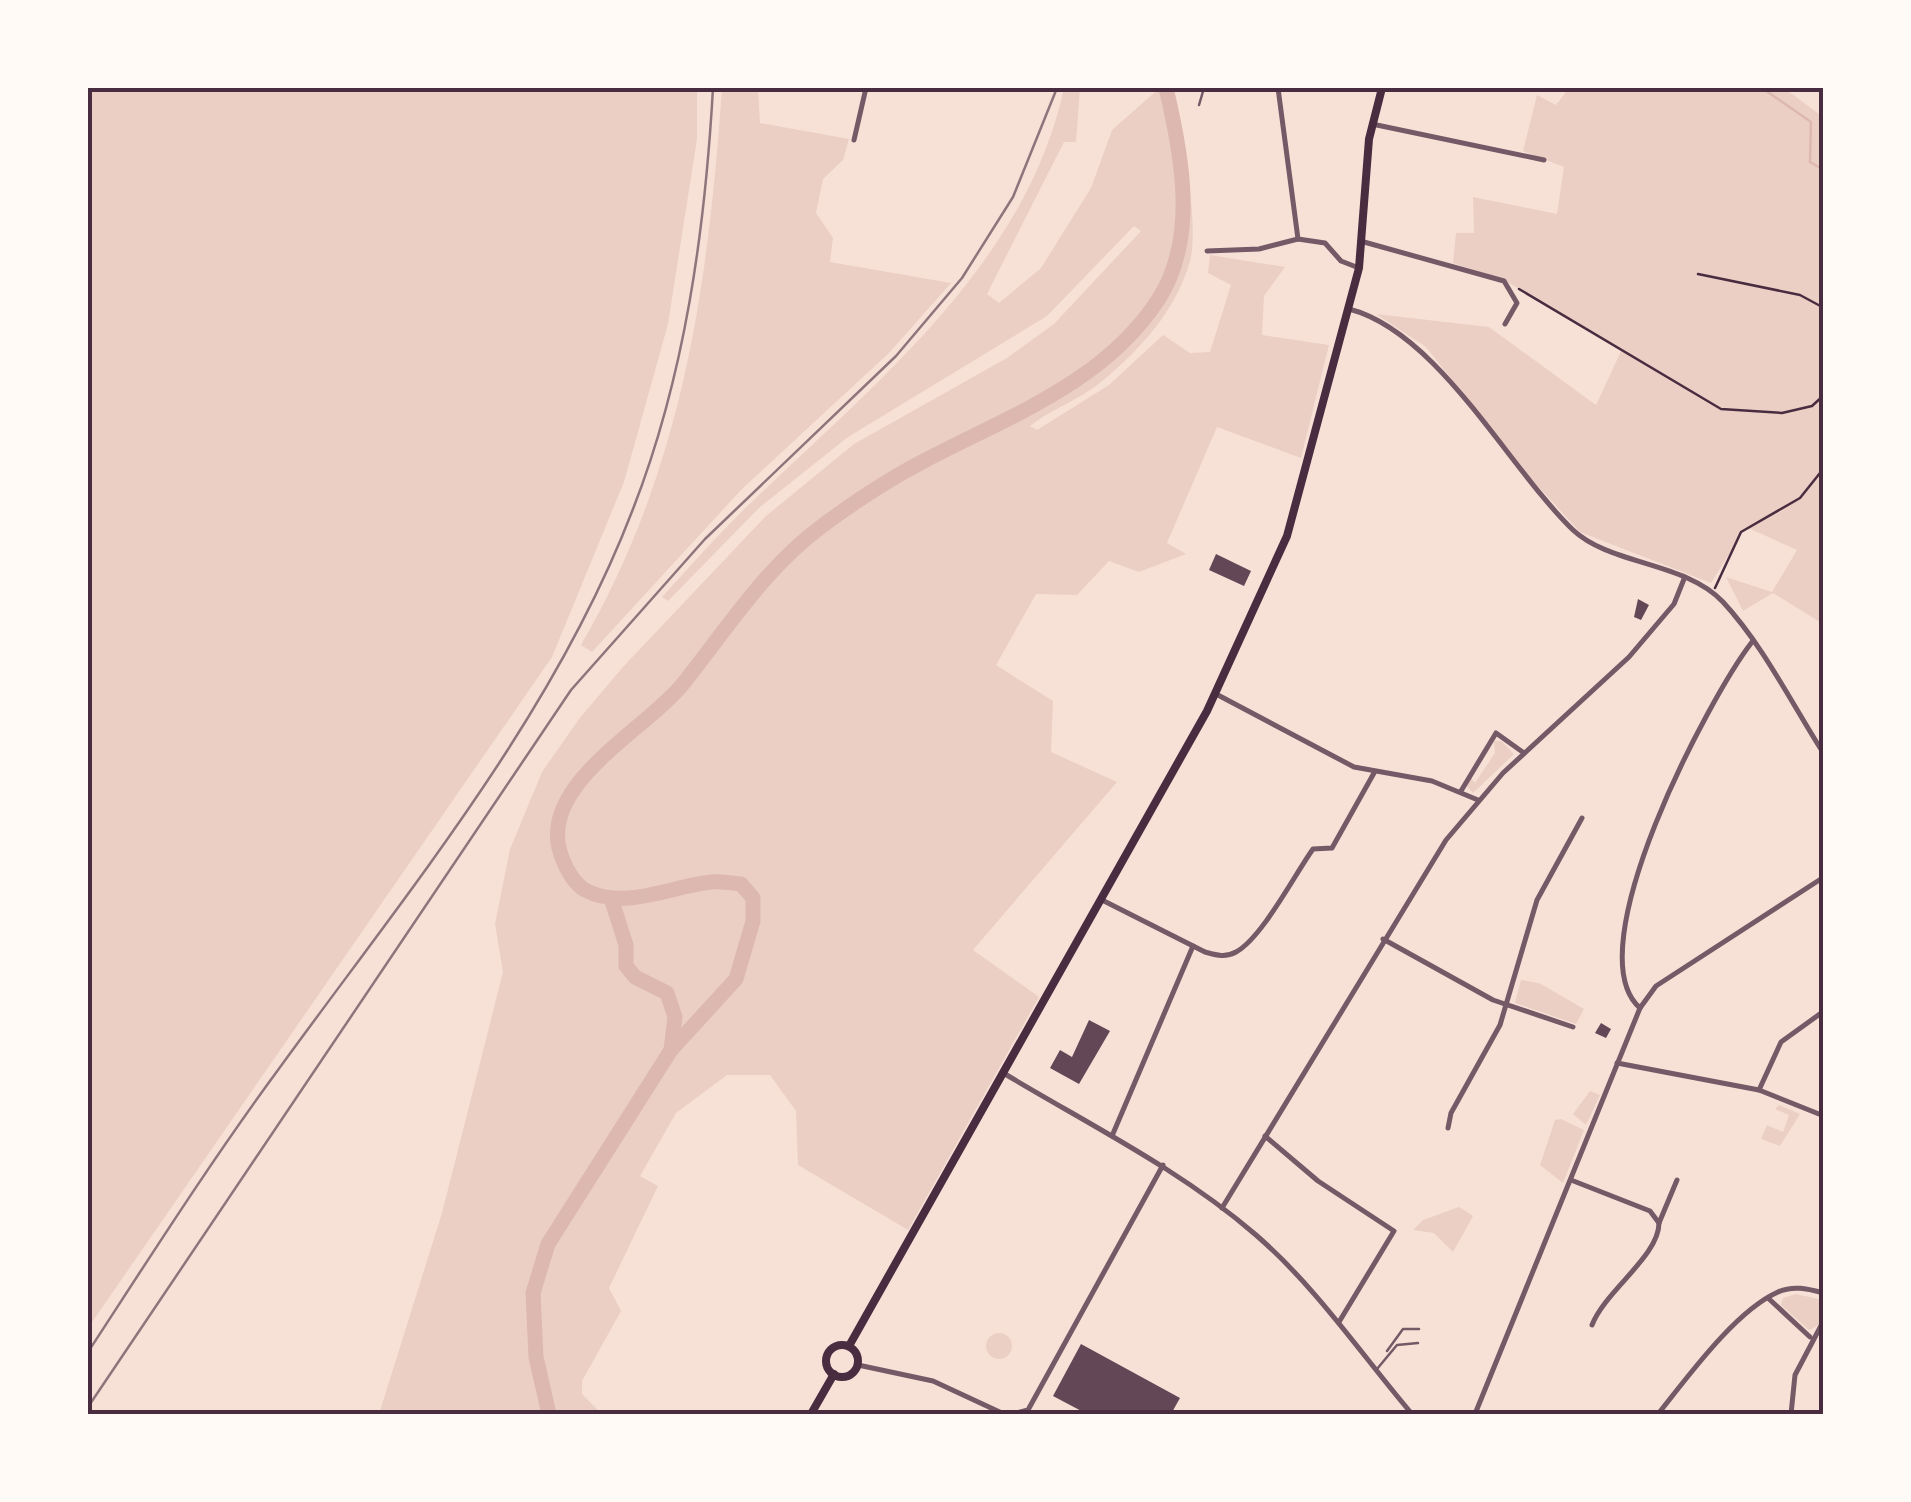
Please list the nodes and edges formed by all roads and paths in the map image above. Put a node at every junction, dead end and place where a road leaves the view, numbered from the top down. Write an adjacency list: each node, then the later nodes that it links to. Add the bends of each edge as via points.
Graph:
1 (866, 88): 7 (street)
2 (1204, 88): 5 (lane)
3 (1278, 88): 9 (street)
4 (1382, 88): 6 (main road)
5 (1199, 105)
6 (1372, 124): 8 (street); 10 (main road)
7 (854, 140)
8 (1544, 160)
9 (1298, 239): 11 (street, via 1259,249); 12 (street, via 1325,243 1341,261)
10 (1364, 242): 12 (main road); 14 (street)
11 (1208, 250)
12 (1360, 268): 15 (main road)
13 (1698, 274): 16 (path, via 1800,295)
14 (1504, 281): 17 (street, via 1517,302); 18 (path, via 1721,409 1782,413 1812,406)
15 (1349, 308): 20 (street, via 1422,350 1578,535); 23 (main road, via 1287,536)
16 (1824, 308)
17 (1505, 324)
18 (1824, 395)
19 (1824, 468): 21 (path, via 1800,498 1741,532)
20 (1684, 578): 21 (street); 24 (street, via 1674,604 1630,658)
21 (1713, 592): 22 (street)
22 (1752, 642): 25 (street); 35 (street, via 1669,790 1640,862 1625,948 1626,980)
23 (1216, 694): 26 (street); 31 (main road)
24 (1524, 753): 27 (street, via 1496,733); 28 (street)
25 (1824, 754)
26 (1374, 773): 27 (street); 33 (street, via 1332,848 1313,849 1242,948 1220,956)
27 (1460, 791): 28 (street)
28 (1478, 800): 32 (street)
29 (1582, 818): 34 (street, via 1536,900)
30 (1824, 877): 35 (street, via 1656,986)
31 (1102, 900): 33 (street); 39 (main road)
32 (1383, 938): 34 (street); 43 (street)
33 (1193, 946): 44 (street)
34 (1509, 1004): 37 (street); 42 (street)
35 (1640, 1008): 38 (street)
36 (1824, 1011): 40 (street, via 1784,1038)
37 (1573, 1026)
38 (1617, 1063): 40 (street); 46 (street)
39 (1005, 1074): 44 (street); 58 (main road)
40 (1759, 1090): 41 (street)
41 (1824, 1116)
42 (1448, 1128)
43 (1265, 1136): 48 (street); 53 (street, via 1318,1182 1394,1232)
44 (1112, 1137): 45 (street)
45 (1163, 1165): 48 (street); 65 (street, via 1028,1410)
46 (1571, 1180): 49 (street, via 1650,1212); 67 (street)
47 (1676, 1180): 49 (street)
48 (1222, 1208): 53 (street, via 1294,1270)
49 (1659, 1223): 54 (street, via 1654,1242)
50 (1824, 1293): 51 (street, via 1796,1288)
51 (1768, 1298): 56 (street); 68 (street, via 1704,1358)
52 (1824, 1320): 56 (street)
53 (1338, 1322): 61 (street)
54 (1592, 1325)
55 (1418, 1329): 59 (lane, via 1404,1330)
56 (1811, 1338): 69 (street, via 1795,1375)
57 (1418, 1342): 59 (lane)
58 (849, 1346): 60 (main road); 62 (main road, via 830,1350 827,1365)
59 (1385, 1354): 61 (lane)
60 (858, 1364): 62 (main road, via 847,1376); 64 (street, via 933,1380)
61 (1376, 1370): 66 (street)
62 (834, 1374): 63 (main road)
63 (811, 1414)
64 (1004, 1414)
65 (1013, 1414)
66 (1412, 1414)
67 (1475, 1414)
68 (1658, 1414)
69 (1791, 1414)

